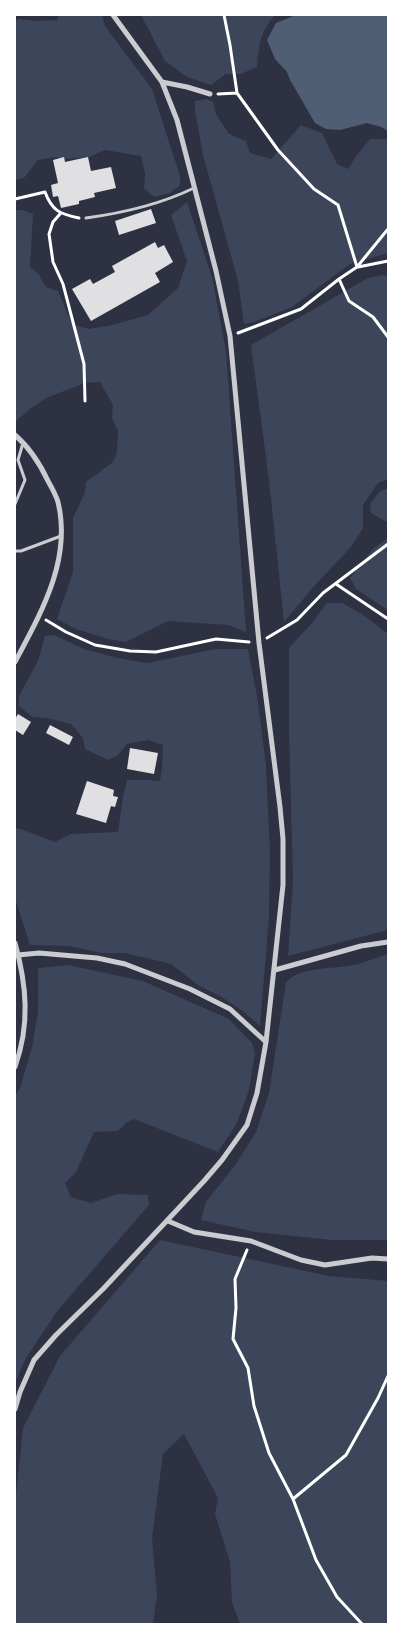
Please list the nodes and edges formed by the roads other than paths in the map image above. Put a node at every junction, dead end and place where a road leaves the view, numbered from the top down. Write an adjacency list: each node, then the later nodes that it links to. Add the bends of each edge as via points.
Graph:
1 (113, 15): 2 (street)
2 (162, 82): 3 (street); 4 (street, via 177,120)
3 (210, 94)
4 (194, 188): 5 (lane, via 176,197 133,209); 15 (street, via 230,336 259,643 283,839 283,884)
5 (86, 218)
6 (15, 435): 7 (street)
7 (23, 442): 8 (lane, via 18,460 25,480); 9 (street, via 43,470 58,501)
8 (15, 504)
9 (62, 536): 10 (lane); 11 (street, via 52,585)
10 (15, 551)
11 (15, 662)
12 (388, 942): 15 (street, via 361,946)
13 (15, 943): 14 (street)
14 (17, 955): 16 (street, via 39,953 125,964 190,989 230,1009); 17 (street, via 25,989 26,1019)
15 (275, 970): 16 (street)
16 (266, 1042): 18 (street, via 257,1092 247,1124 222,1160)
17 (15, 1067)
18 (168, 1221): 19 (street, via 194,1232 251,1241 325,1266 372,1258); 20 (street, via 34,1360)
19 (388, 1259)
20 (15, 1409)

